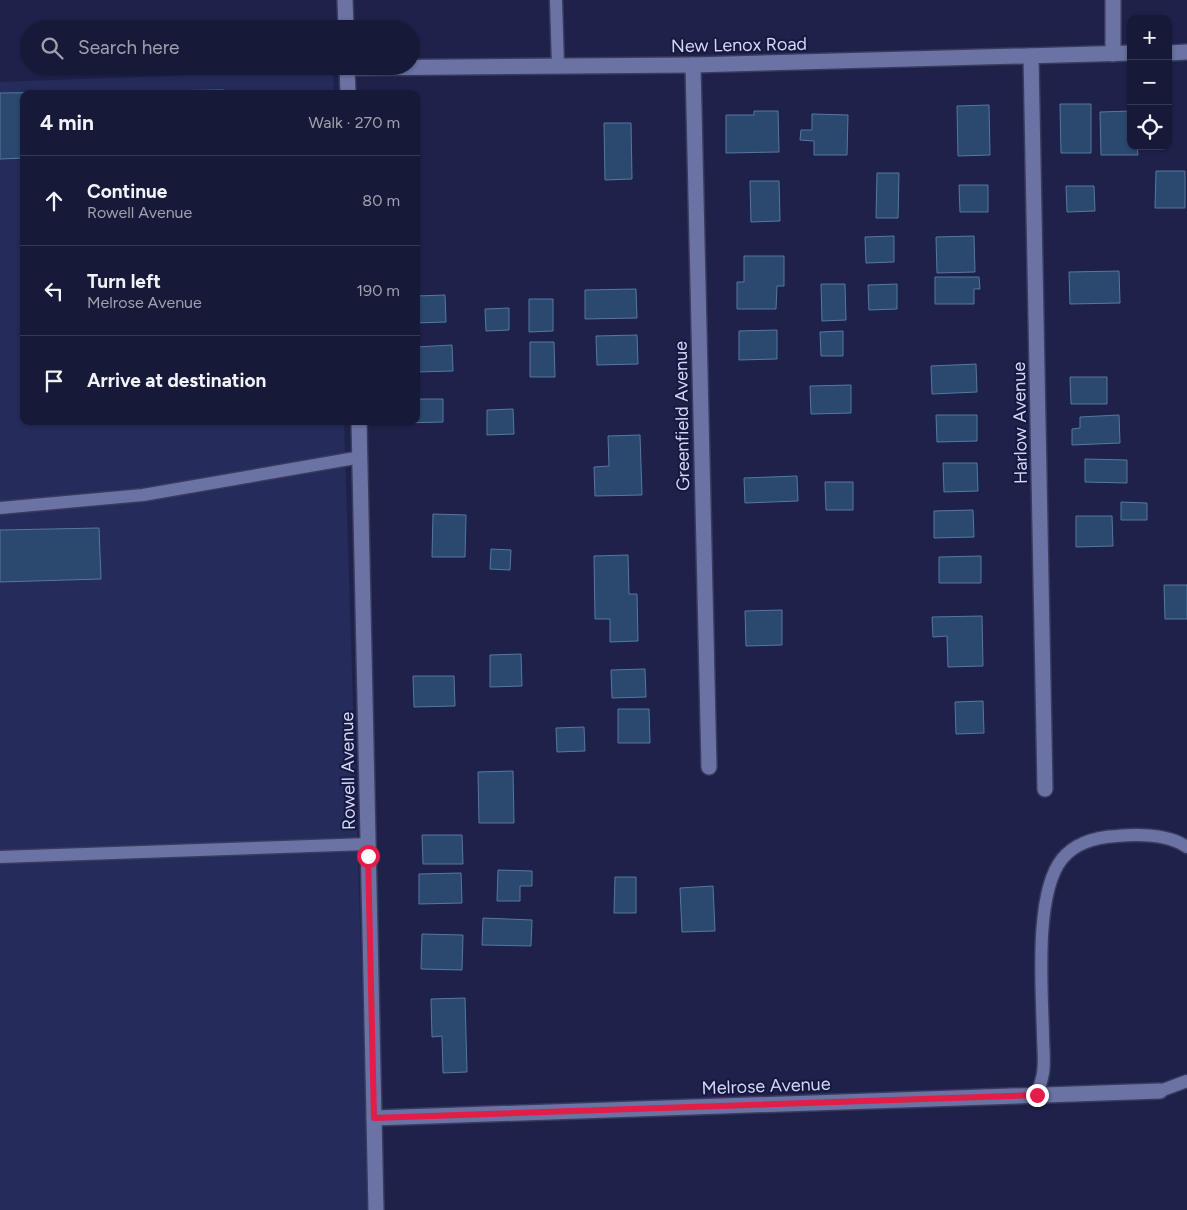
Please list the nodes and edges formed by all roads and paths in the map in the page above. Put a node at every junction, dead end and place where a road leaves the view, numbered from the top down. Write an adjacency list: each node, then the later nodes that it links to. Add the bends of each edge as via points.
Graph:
1 (345, 0): 4 (street)
2 (556, 0): 11 (lane)
3 (1113, 0): 7 (street)
4 (346, 20)
5 (1187, 52): 6 (street)
6 (1172, 53)
7 (1113, 54): 8 (street, New Lenox Road); 9 (street, New Lenox Road)
8 (1127, 54)
9 (1031, 56): 10 (street, New Lenox Road); 19 (street, Harlow Avenue)
10 (693, 65): 11 (street, New Lenox Road); 18 (street, Greenfield Avenue)
11 (558, 66): 12 (street, New Lenox Road)
12 (420, 67)
13 (347, 75): 14 (street)
14 (348, 90)
15 (359, 425): 16 (street, Rowell Avenue)
16 (360, 456): 17 (lane, via 143,495); 20 (street, Rowell Avenue)
17 (0, 508)
18 (709, 767)
19 (1045, 789)
20 (368, 844): 22 (lane); 26 (street, Rowell Avenue)
21 (1187, 847): 25 (lane, via 1164,838 1132,834 1102,837 1078,846 1062,859 1051,879 1046,899 1042,959 1044,1072)
22 (0, 856)
23 (1187, 1081): 24 (lane)
24 (1160, 1091): 25 (street, Melrose Avenue)
25 (1037, 1095): 26 (street, Melrose Avenue)
26 (374, 1118): 27 (street, Rowell Avenue)
27 (376, 1210)

